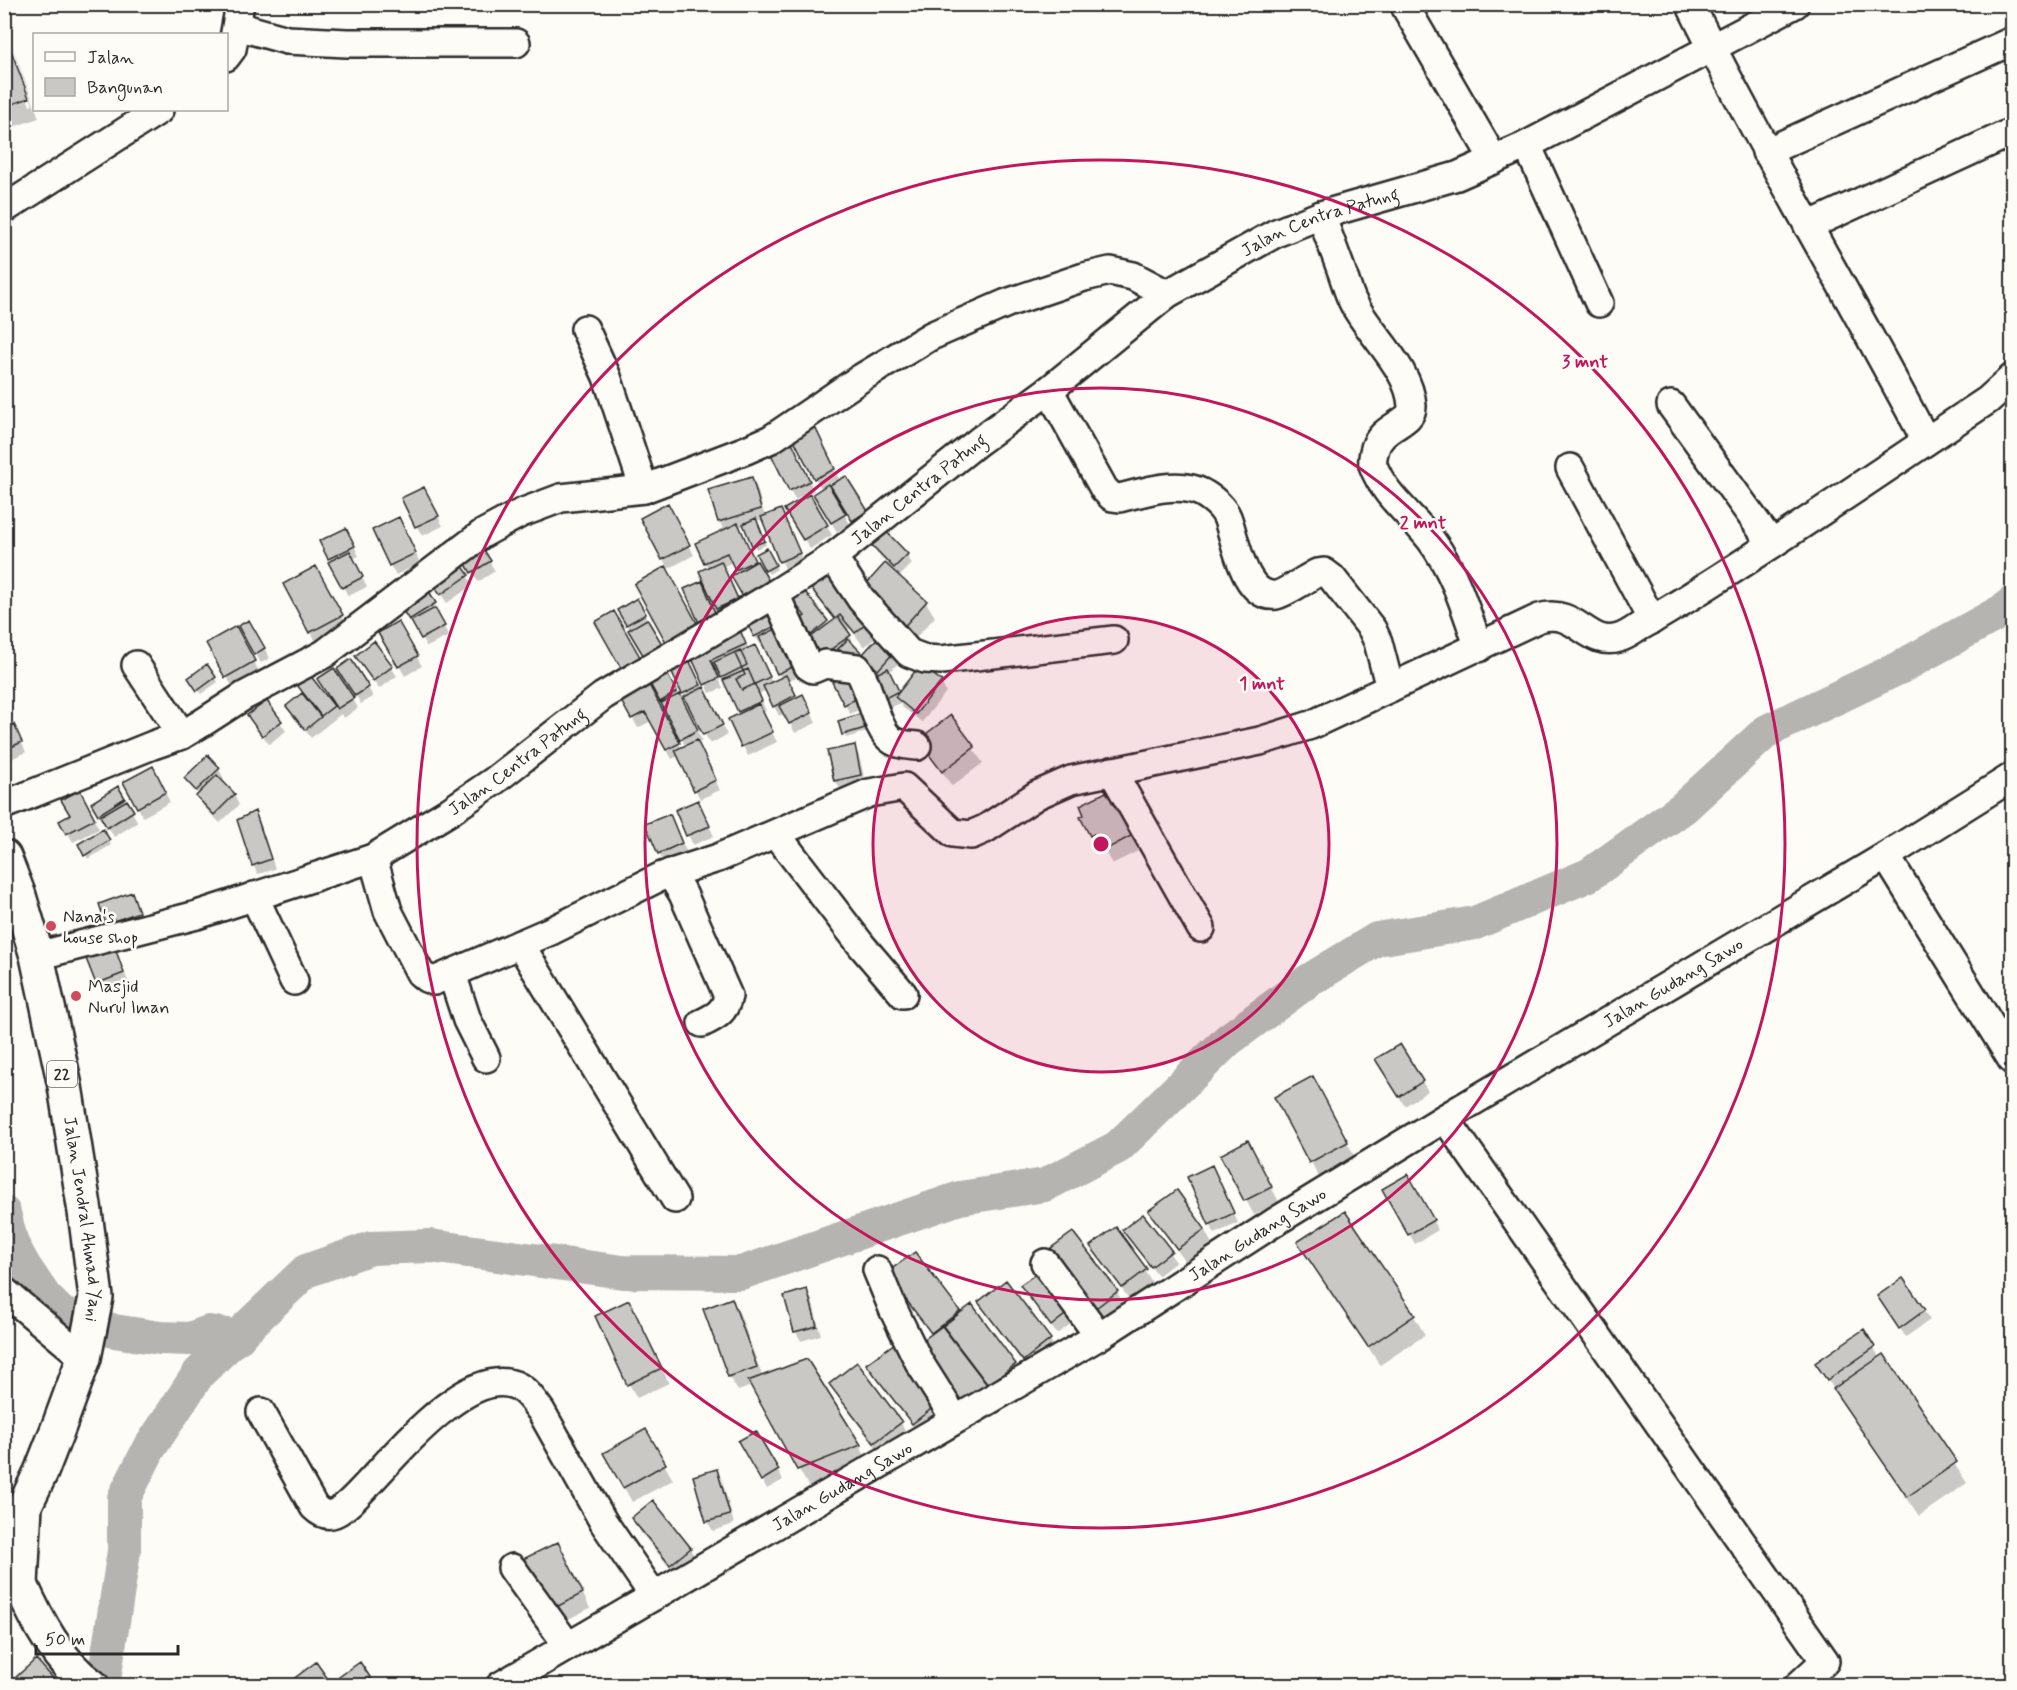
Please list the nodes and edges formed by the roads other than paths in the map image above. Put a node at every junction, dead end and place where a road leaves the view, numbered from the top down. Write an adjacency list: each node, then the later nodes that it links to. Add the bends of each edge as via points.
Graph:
1 (1690, 4): 7 (street)
2 (1795, 4): 7 (street, Jalan Centra Patung)
3 (1406, 8): 13 (street)
4 (238, 15): 6 (street, via 286,40); 8 (street)
5 (2013, 41): 12 (street)
6 (516, 43)
7 (1712, 47): 11 (street, Jalan Centra Patung); 12 (street)
8 (228, 54)
9 (157, 111): 14 (street)
10 (2013, 132): 16 (street)
11 (1527, 145): 13 (street, Jalan Centra Patung); 18 (street)
12 (1766, 152): 16 (street)
13 (1494, 160): 15 (street, Jalan Centra Patung, via 1456,176)
14 (4, 209)
15 (1321, 214): 17 (street, Jalan Centra Patung, via 1276,233); 31 (street, via 1353,303 1398,368 1410,395 1412,409 1408,418 1382,434 1372,462 1382,486 1442,556)
16 (1808, 226): 23 (street)
17 (1167, 294): 21 (street, Jalan Centra Patung); 25 (street, via 1133,276 1110,271 1007,303 931,336 771,440)
18 (1599, 303)
19 (585, 329): 25 (street, via 607,377)
20 (2013, 378): 23 (street, via 1988,400)
21 (1049, 390): 27 (street, Jalan Centra Patung); 33 (street, via 1112,497 1170,487 1202,492 1227,517 1246,573 1265,592 1276,595 1317,573 1324,572 1332,578 1372,629)
22 (1671, 405): 26 (street)
23 (1926, 441): 26 (street)
24 (1570, 468): 29 (street)
25 (644, 489): 34 (street, via 561,498 521,513 482,534 324,654 244,696)
26 (1772, 544): 29 (street)
27 (833, 557): 28 (street, Jalan Centra Patung); 30 (street, via 861,599 909,653 925,659)
28 (775, 594): 35 (street, via 808,666 857,668 884,734 897,743); 42 (street, Jalan Centra Patung, via 603,696 494,781)
29 (1652, 620): 31 (street, via 1619,638 1604,640 1571,620 1551,615)
30 (1114, 640)
31 (1479, 648): 33 (street)
32 (136, 665): 34 (street)
33 (1390, 688): 36 (street, via 1311,725 1260,741)
34 (182, 735): 38 (street)
35 (917, 746)
36 (1112, 771): 39 (street, via 1071,780 1037,795 971,836 953,833 904,787 869,793); 45 (street)
37 (2013, 777): 41 (street, Jalan Gudang Sawo)
38 (4, 805)
39 (776, 834): 43 (street); 50 (street)
40 (4, 856): 47 (main road, Jalan Jendral Ahmad Yani / 22)
41 (1886, 856): 53 (street); 54 (street, Jalan Gudang Sawo)
42 (373, 858): 44 (street, Jalan Centra Patung); 48 (street, via 388,911 420,973 434,981)
43 (670, 873): 46 (street); 51 (street, via 728,996 722,1011)
44 (254, 896): 47 (street, Jalan Centra Patung, via 197,915); 49 (street)
45 (1201, 928)
46 (520, 944): 48 (street); 55 (street)
47 (37, 956): 60 (main road, Jalan Jendral Ahmad Yani / 22, via 65,1086 96,1297)
48 (452, 974): 52 (street, via 466,1020)
49 (294, 981)
50 (903, 994)
51 (702, 1023)
52 (486, 1058)
53 (2013, 1059)
54 (1445, 1118): 59 (street, Jalan Gudang Sawo); 71 (street, via 1826,1661)
55 (675, 1200)
56 (1045, 1263): 59 (street)
57 (877, 1270): 62 (street, via 919,1362)
58 (4, 1291): 60 (street)
59 (1099, 1336): 62 (street, Jalan Gudang Sawo)
60 (86, 1349): 63 (main road, Jalan Jendral Ahmad Yani / 22)
61 (261, 1412): 67 (street, via 314,1507 327,1515 356,1497 426,1423 449,1406 487,1385 506,1383 522,1388 541,1411 603,1523)
62 (955, 1419): 67 (street, Jalan Gudang Sawo)
63 (25, 1505): 64 (main road, 22); 66 (main road, 22)
64 (4, 1533)
65 (512, 1568): 68 (street)
66 (13, 1584): 69 (main road, via 54,1646)
67 (654, 1596): 68 (street, Jalan Gudang Sawo)
68 (568, 1646): 70 (street, Jalan Gudang Sawo)
69 (90, 1685)
70 (500, 1686)
71 (1798, 1686)

